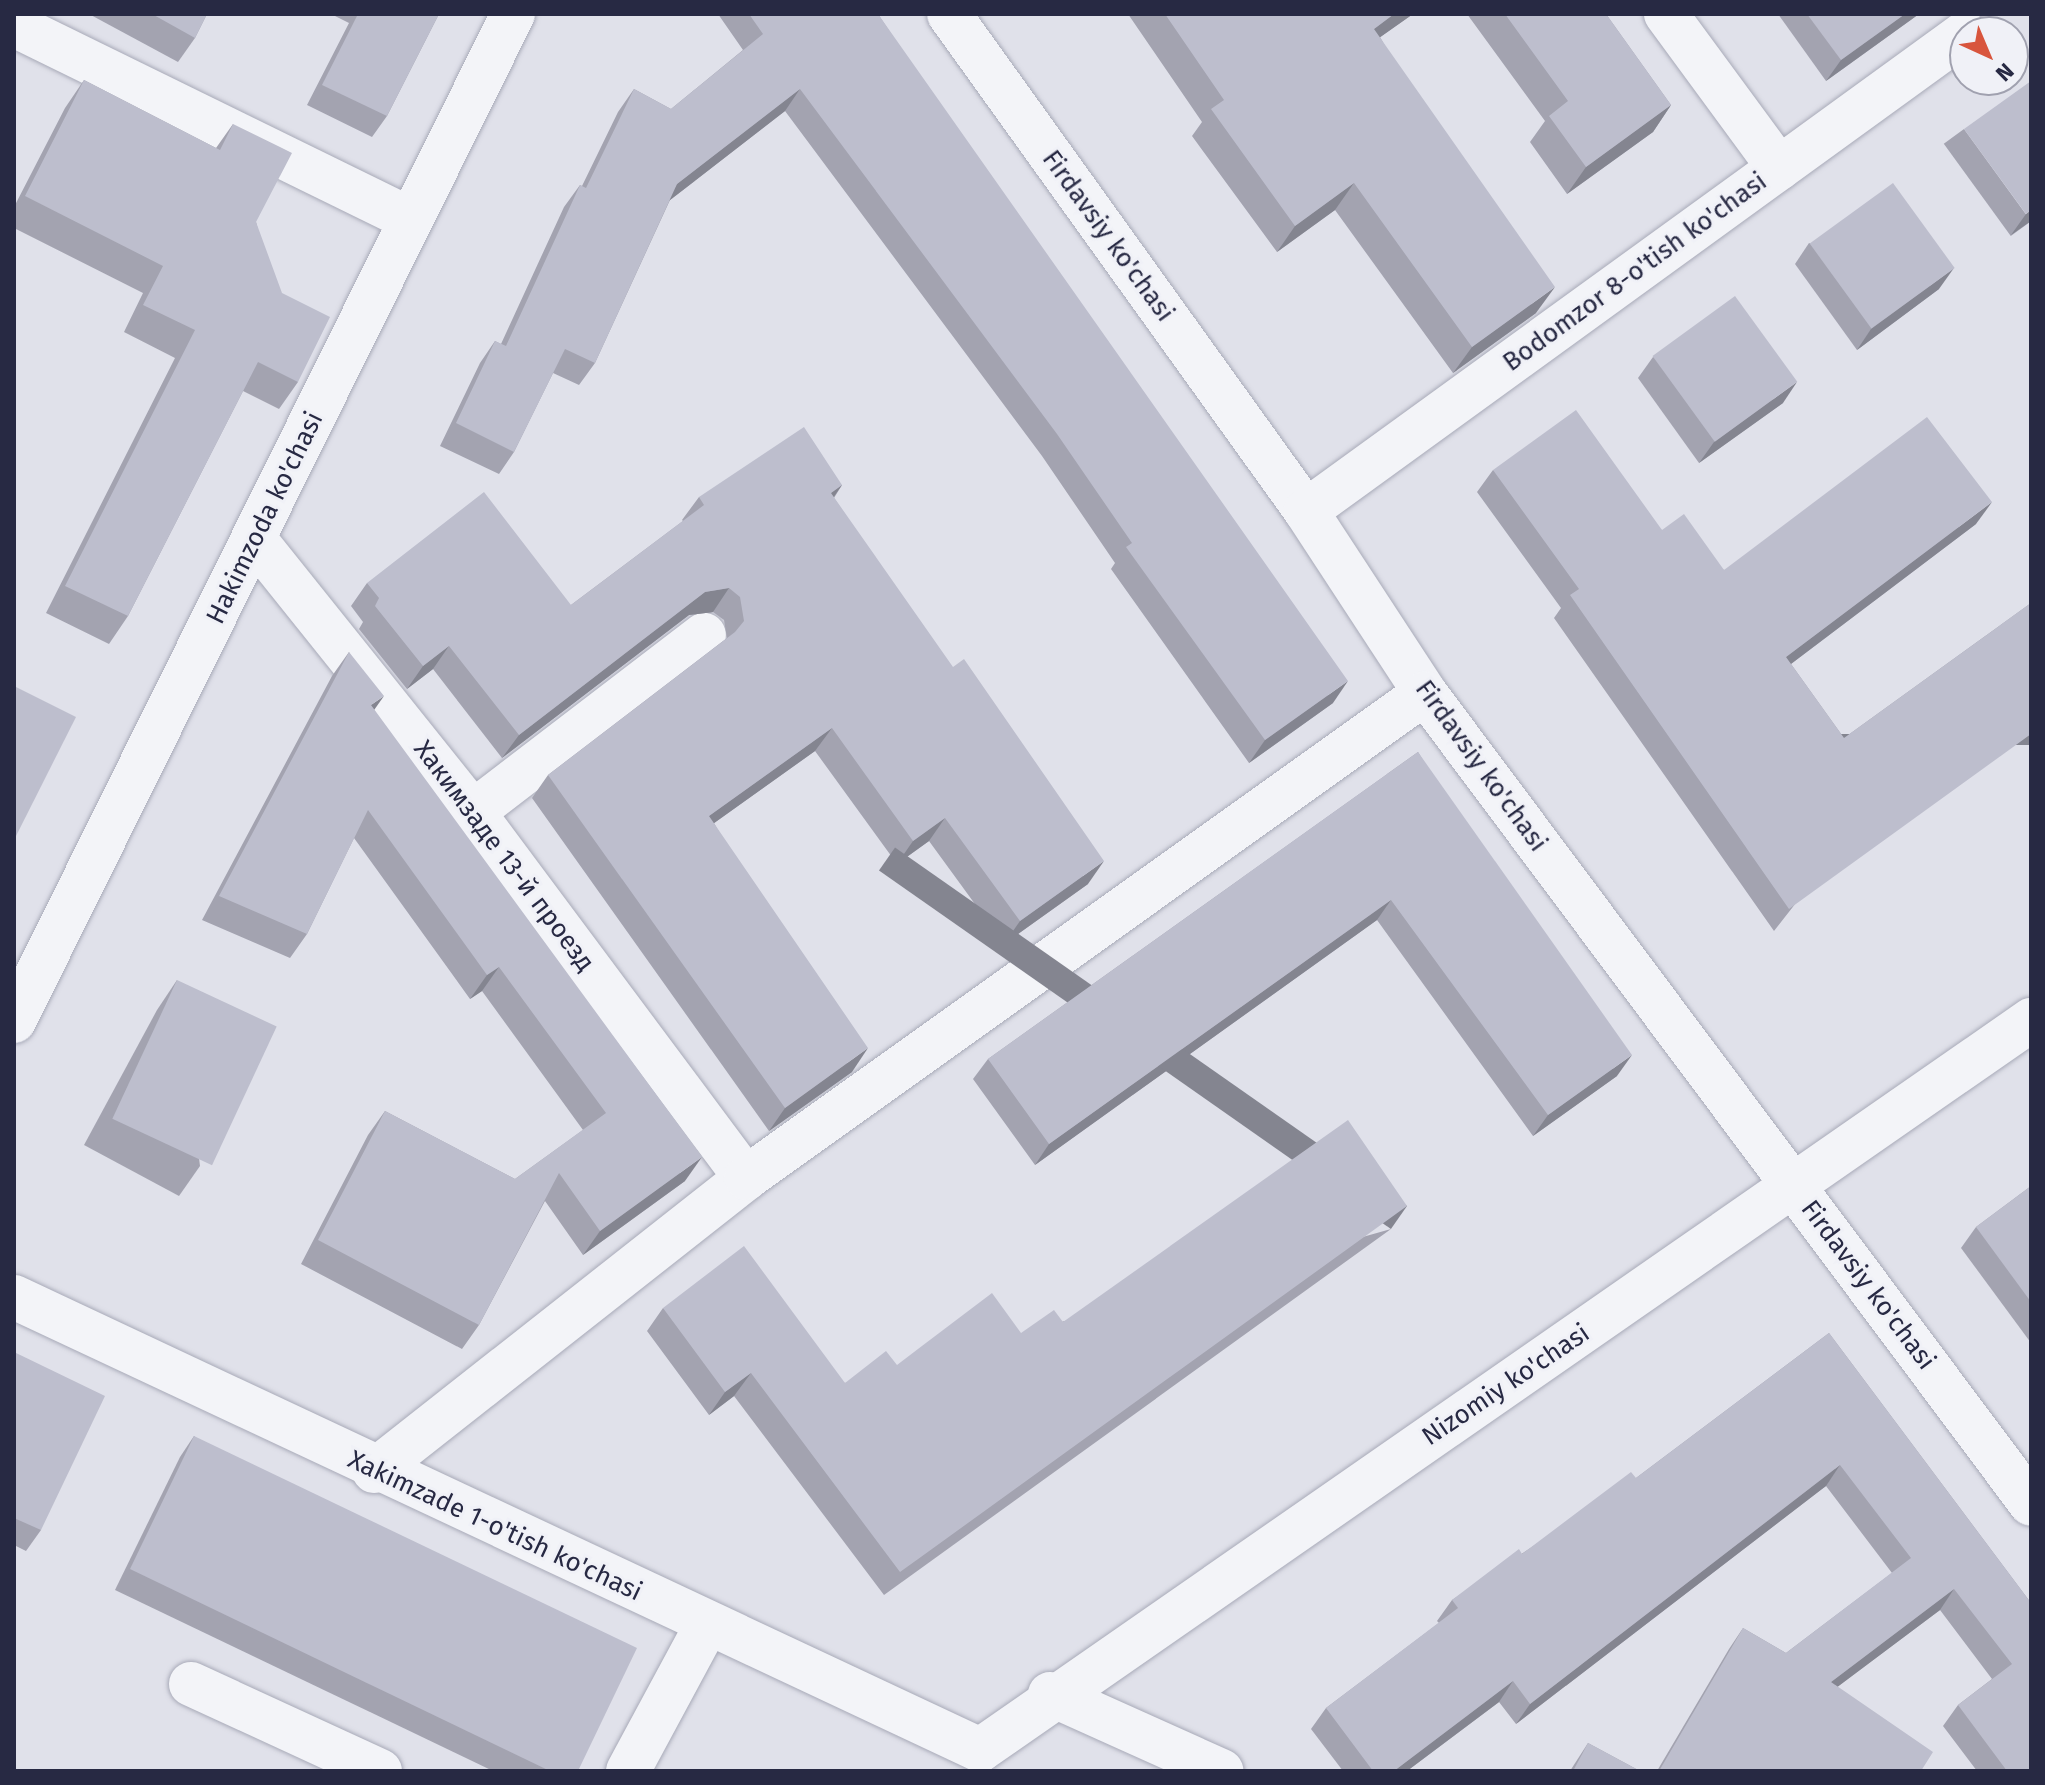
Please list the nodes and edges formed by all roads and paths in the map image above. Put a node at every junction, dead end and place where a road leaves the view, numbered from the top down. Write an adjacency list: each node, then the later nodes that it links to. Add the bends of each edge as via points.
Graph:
1 (513, 14): 7 (street, Hakimzoda ko'chasi)
2 (949, 14): 8 (street, Firdavsiy ko'chasi)
3 (1666, 14): 6 (street)
4 (14, 25): 7 (street)
5 (1949, 45): 6 (street, Bodomzor 8-o'tish ko'chasi)
6 (1779, 168): 8 (street, Bodomzor 8-o'tish ko'chasi)
7 (410, 219): 9 (street, Hakimzoda ko'chasi)
8 (1306, 511): 11 (street, Firdavsiy ko'chasi)
9 (255, 540): 12 (street, Хакимзаде 13-й проезд); 14 (street, Hakimzoda ko'chasi)
10 (704, 635): 12 (street)
11 (1425, 693): 15 (street); 16 (street, Firdavsiy ko'chasi)
12 (473, 812): 15 (street, Хакимзаде 13-й проезд)
13 (2031, 1020): 16 (street, Nizomiy ko'chasi)
14 (14, 1021)
15 (746, 1178): 18 (street)
16 (1796, 1188): 19 (street, Firdavsiy ko'chasi); 22 (street, Nizomiy ko'chasi)
17 (14, 1297): 18 (street, Xakimzade 1-o'tish ko'chasi)
18 (374, 1471): 20 (street, Xakimzade 1-o'tish ko'chasi)
19 (2031, 1504)
20 (707, 1624): 23 (street, Xakimzade 1-o'tish ko'chasi); 25 (street)
21 (191, 1684): 24 (street)
22 (1050, 1694): 23 (street, Nizomiy ko'chasi); 26 (street)
23 (983, 1760)
24 (380, 1771)
25 (628, 1771)
26 (1221, 1771)

